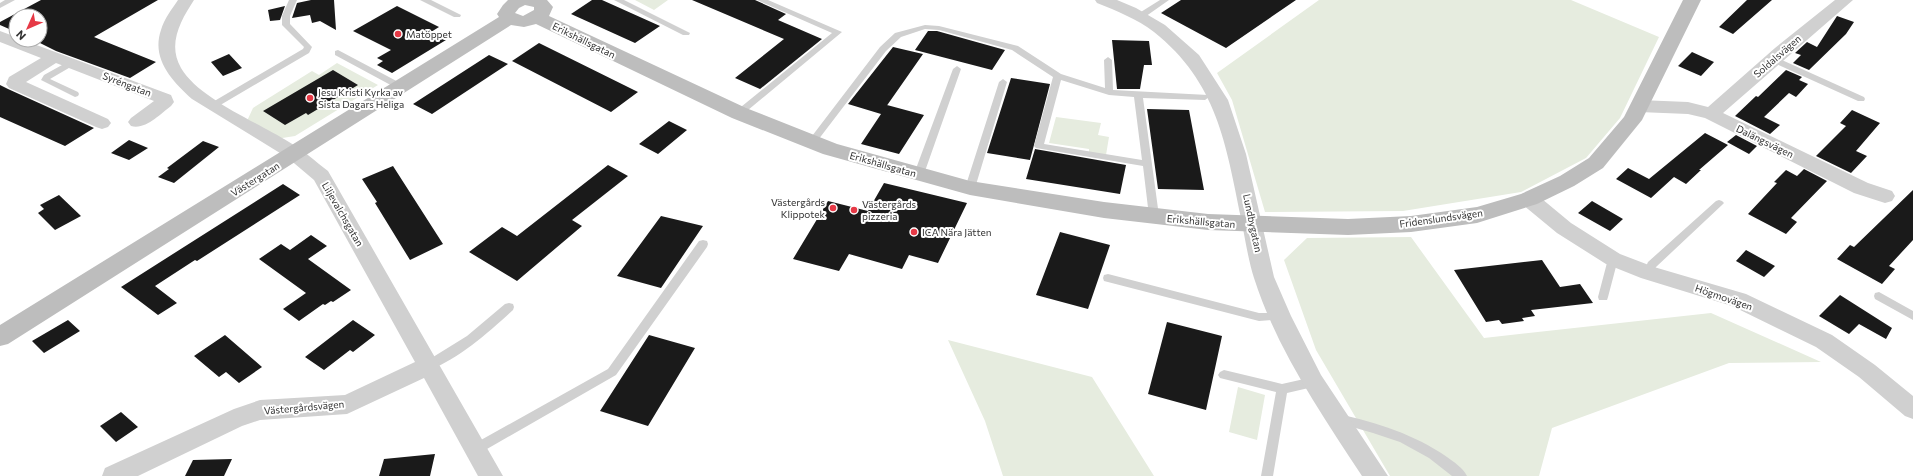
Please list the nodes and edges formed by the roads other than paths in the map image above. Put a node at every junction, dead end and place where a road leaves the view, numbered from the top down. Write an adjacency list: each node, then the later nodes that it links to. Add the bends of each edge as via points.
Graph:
1 (11, 0): 11 (lane)
2 (186, 0): 32 (street, Liljevalchsgatan, via 176,14 169,31 167,40 170,60 181,78)
3 (293, 0): 32 (lane, via 286,16 286,26 308,47 306,51)
4 (424, 0): 14 (lane)
5 (618, 0): 16 (lane)
6 (761, 0): 34 (lane, via 838,32)
7 (1103, 0): 15 (street, Lundbygatan)
8 (1165, 0): 15 (lane)
9 (1692, 0): 33 (street, Fridenslundsvägen)
10 (1845, 0): 20 (street, Soldalsvägen)
11 (0, 6)
12 (539, 6): 13 (street, Västergatan, via 527,21 517,22); 34 (street, Erikshällsgatan)
13 (507, 8): 26 (street, Västergatan)
14 (457, 15)
15 (1139, 17): 47 (street, Lundbygatan, via 1159,28 1193,58 1220,100 1237,154)
16 (686, 33)
17 (0, 36): 19 (street, Syréngatan)
18 (338, 52): 26 (lane)
19 (54, 57): 22 (street, Syréngatan); 37 (street, via 21,75 15,84)
20 (1773, 59): 31 (lane); 35 (street, Soldalsvägen)
21 (1108, 60): 27 (lane)
22 (71, 63): 28 (lane, via 45,80); 36 (street, Syréngatan, via 165,99 165,102)
23 (957, 69): 41 (lane)
24 (1058, 76): 27 (lane); 38 (lane, via 1015,48 939,28 925,27 898,35 883,50); 40 (lane, via 1039,146)
25 (1003, 82): 42 (lane)
26 (401, 88): 39 (street, Västergatan)
27 (1109, 92): 29 (lane)
28 (75, 94)
29 (1138, 96): 30 (lane); 40 (lane)
30 (1205, 97)
31 (1861, 99)
32 (214, 105): 39 (street, Liljevalchsgatan)
33 (1639, 106): 35 (street, Dalängsvägen, via 1688,108); 44 (street, Fridenslundsvägen, via 1632,120 1596,163 1567,181)
34 (739, 113): 38 (street, Erikshällsgatan)
35 (1711, 114): 43 (street, Dalängsvägen, via 1861,188)
36 (137, 122)
37 (102, 123)
38 (812, 142): 41 (street, Erikshällsgatan)
39 (295, 154): 57 (street, Västergatan); 58 (street, Liljevalchsgatan, via 321,176)
40 (1148, 164): 46 (lane)
41 (919, 174): 42 (street, Erikshällsgatan)
42 (970, 188): 46 (street, Erikshällsgatan)
43 (1885, 196)
44 (1529, 199): 47 (street, Fridenslundsvägen, via 1477,215 1410,224 1348,227); 49 (street, Högmovägen, via 1564,228)
45 (1719, 203): 50 (lane, via 1652,265)
46 (1154, 216): 47 (street, Erikshällsgatan)
47 (1254, 224): 55 (street, Lundbygatan, via 1264,278)
48 (703, 244): 64 (lane, via 612,372)
49 (1613, 259): 50 (street, Högmovägen); 53 (lane)
50 (1648, 273): 62 (street, Högmovägen, via 1739,300 1817,338 1867,371)
51 (1108, 278): 55 (lane, via 1259,317)
52 (1879, 296): 56 (lane)
53 (1603, 297)
54 (509, 307): 58 (lane, via 453,353)
55 (1280, 316): 60 (street, Lundbygatan)
56 (1913, 316)
57 (0, 337)
58 (429, 365): 64 (street, Liljevalchsgatan); 65 (street, Västergårdsvägen, via 347,404 260,410 234,419)
59 (1224, 375): 61 (lane)
60 (1313, 382): 61 (lane); 63 (street, Lundbygatan)
61 (1282, 389): 67 (lane)
62 (1913, 409)
63 (1339, 419): 68 (street, Lundbygatan); 69 (lane, via 1409,440)
64 (476, 449): 66 (street, Liljevalchsgatan)
65 (114, 476)
66 (491, 476)
67 (1267, 476)
68 (1376, 476)
69 (1460, 476)

